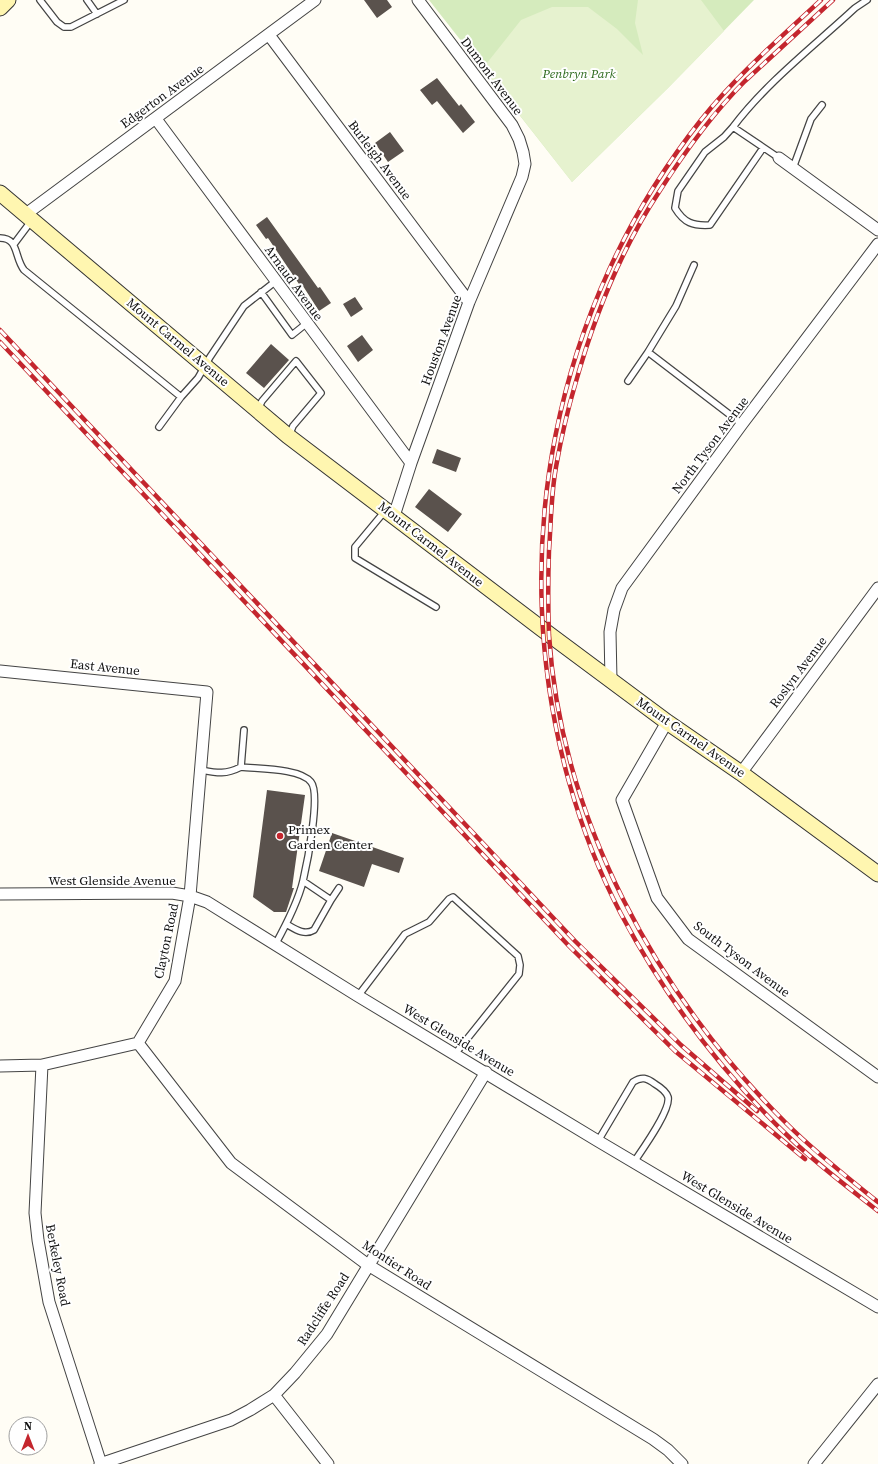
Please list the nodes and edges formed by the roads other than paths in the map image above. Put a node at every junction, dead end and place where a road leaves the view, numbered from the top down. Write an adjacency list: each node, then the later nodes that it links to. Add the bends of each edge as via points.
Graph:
1 (8, 0): 8 (street)
2 (40, 0): 9 (lane, via 64,27 71,28)
3 (87, 0): 9 (lane)
4 (124, 0): 9 (lane)
5 (315, 0): 10 (street, Edgerton Avenue)
6 (418, 0): 17 (street, Dumont Avenue, via 512,125 519,139 525,164)
7 (867, 0): 13 (lane, via 779,77 746,111)
8 (0, 8)
9 (97, 14)
10 (269, 35): 12 (street, Edgerton Avenue); 27 (street, Burleigh Avenue)
11 (822, 105): 16 (lane, via 811,119)
12 (156, 119): 19 (street, Edgerton Avenue); 25 (street, Arnaud Avenue)
13 (734, 128): 14 (lane); 14 (lane, via 705,152 678,191 675,208 686,221 698,226 710,225)
14 (763, 148): 15 (lane)
15 (779, 158): 16 (street)
16 (793, 169): 20 (street)
17 (522, 177): 27 (street, Houston Avenue)
18 (0, 193): 19 (street, Mount Carmel Avenue)
19 (29, 217): 22 (lane); 30 (street, Mount Carmel Avenue)
20 (878, 230)
21 (0, 238): 22 (lane, via 7,238)
22 (14, 244): 32 (lane, via 19,263 24,270)
23 (878, 244): 34 (street, North Tyson Avenue)
24 (694, 265): 29 (lane, via 676,306)
25 (276, 281): 26 (lane); 28 (street, Arnaud Avenue)
26 (261, 292): 28 (lane, via 292,335); 30 (lane, via 244,306)
27 (469, 302): 37 (street, Houston Avenue)
28 (307, 323): 37 (street, Arnaud Avenue)
29 (648, 352): 31 (lane); 34 (lane)
30 (205, 365): 32 (lane, via 198,378); 33 (street, Mount Carmel Avenue)
31 (628, 381)
32 (181, 397): 35 (lane)
33 (258, 409): 36 (street, Mount Carmel Avenue); 36 (lane, via 296,361 321,393 293,426)
34 (742, 424): 42 (street, North Tyson Avenue, via 622,588 610,632)
35 (159, 427)
36 (288, 436): 38 (street, Mount Carmel Avenue)
37 (411, 463): 38 (street, Houston Avenue)
38 (390, 513): 40 (lane, via 355,547 355,558); 42 (street, Mount Carmel Avenue)
39 (878, 588): 48 (street, Roslyn Avenue)
40 (436, 607)
41 (0, 671): 43 (street, East Avenue)
42 (611, 680): 44 (street, Mount Carmel Avenue)
43 (207, 692): 47 (street, Clayton Road)
44 (667, 722): 48 (street, Mount Carmel Avenue); 63 (street, South Tyson Avenue, via 622,800 656,898 688,939)
45 (244, 730): 46 (lane)
46 (241, 767): 47 (lane, via 223,773); 50 (lane, via 289,772 303,775 312,782 315,811)
47 (201, 770): 53 (street, Clayton Road)
48 (740, 773): 49 (street, Mount Carmel Avenue)
49 (878, 874)
50 (303, 881): 54 (lane); 55 (lane)
51 (340, 888): 54 (lane)
52 (0, 894): 53 (street, West Glenside Avenue, via 172,893)
53 (190, 896): 56 (street, West Glenside Avenue, via 207,902); 58 (street, Clayton Road, via 175,981)
54 (331, 900): 55 (lane, via 311,932 302,932)
55 (286, 924): 56 (lane)
56 (274, 944): 57 (street, West Glenside Avenue)
57 (358, 996): 59 (street, West Glenside Avenue); 59 (lane, via 405,934 429,922 453,897 518,956 520,965 519,974)
58 (138, 1043): 60 (street); 66 (street, Montier Road, via 231,1163)
59 (455, 1054): 62 (street, West Glenside Avenue)
60 (42, 1065): 61 (street); 70 (street, Berkeley Road, via 35,1213 39,1247 50,1302)
61 (0, 1066)
62 (486, 1072): 64 (street, West Glenside Avenue); 66 (street, Radcliffe Road)
63 (878, 1077)
64 (598, 1141): 65 (street, West Glenside Avenue); 65 (lane, via 633,1082 639,1078 652,1081 668,1098 656,1129)
65 (634, 1162): 67 (street, West Glenside Avenue)
66 (368, 1265): 69 (street, Radcliffe Road, via 327,1334); 72 (street, Montier Road, via 653,1439)
67 (878, 1307)
68 (878, 1384): 73 (street)
69 (274, 1395): 70 (street, Radcliffe Road, via 231,1420); 71 (street)
70 (100, 1464)
71 (328, 1464)
72 (682, 1464)
73 (814, 1464)

